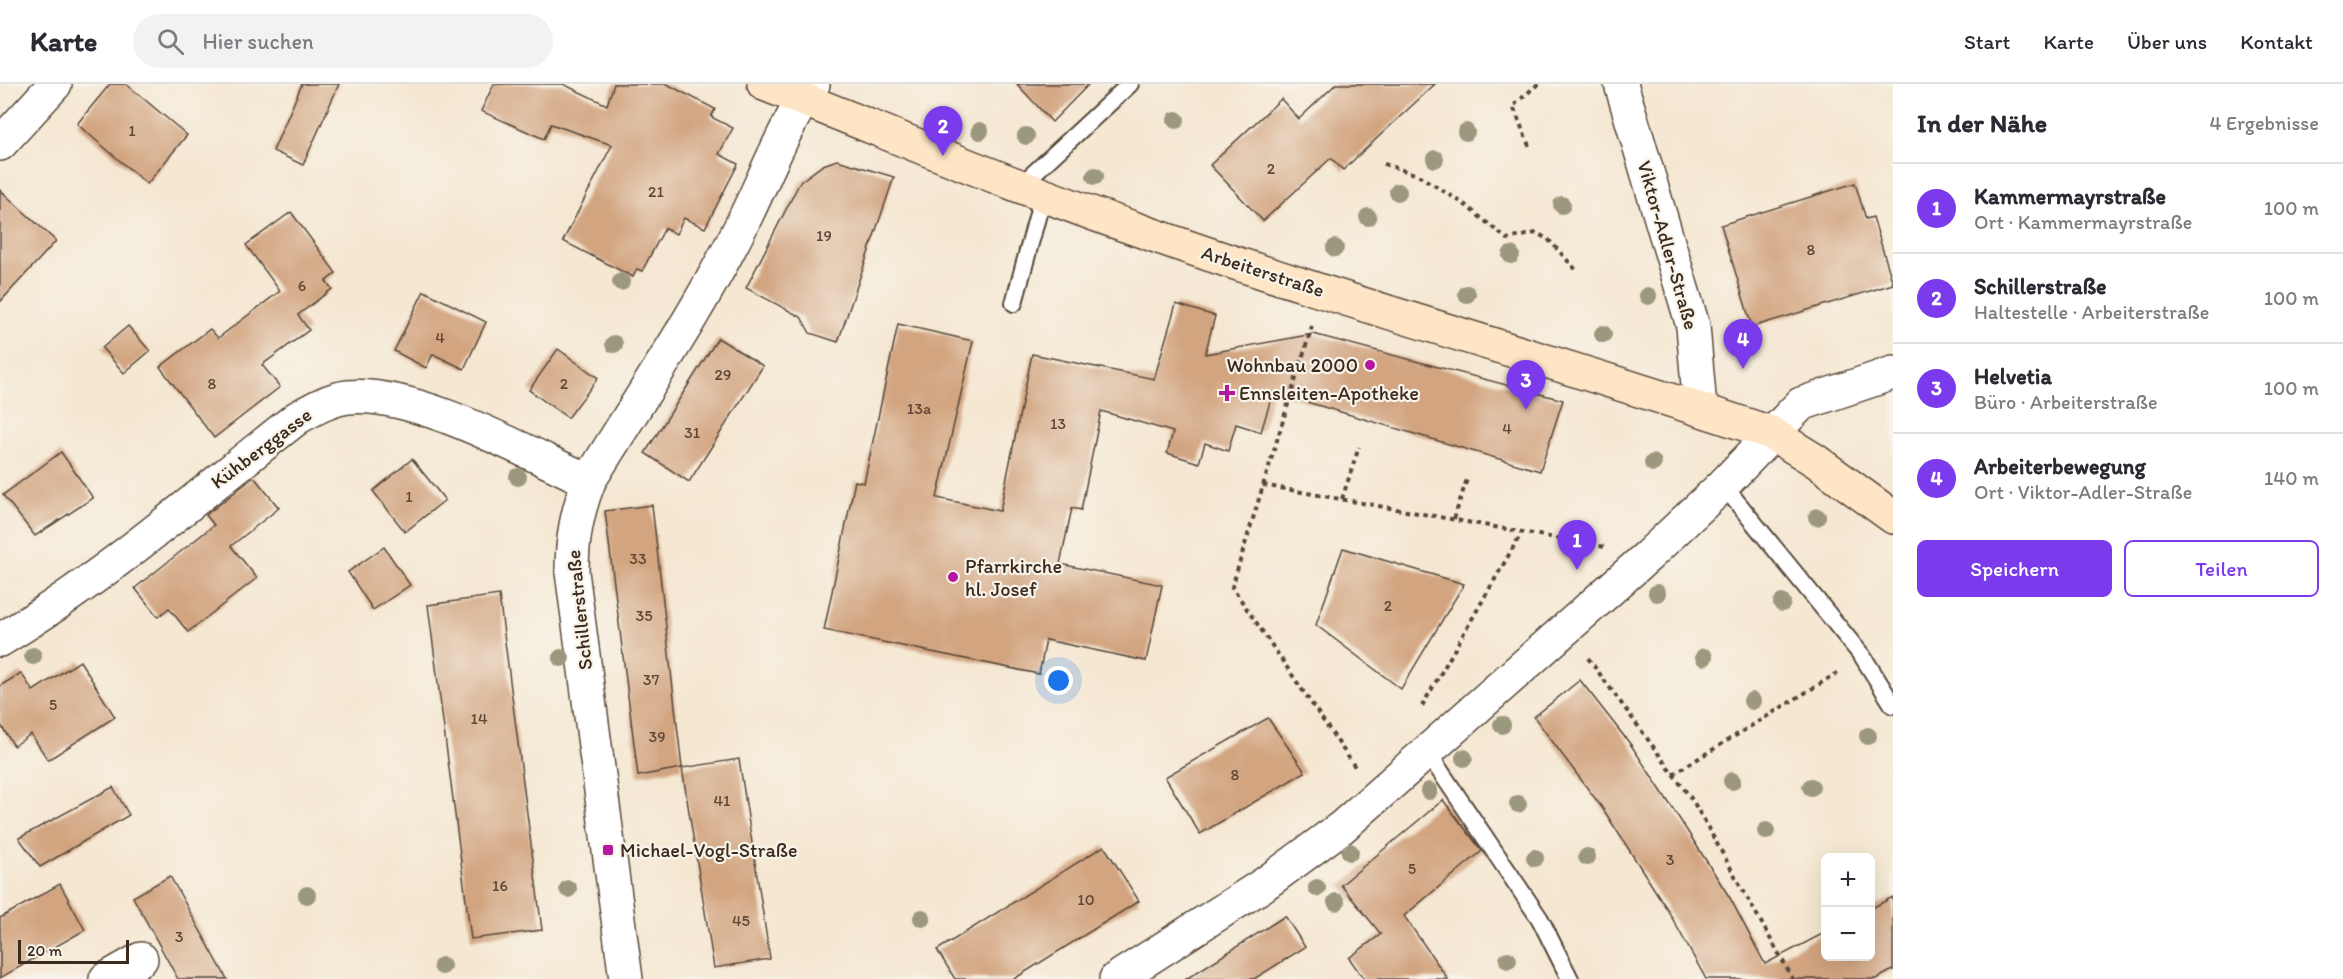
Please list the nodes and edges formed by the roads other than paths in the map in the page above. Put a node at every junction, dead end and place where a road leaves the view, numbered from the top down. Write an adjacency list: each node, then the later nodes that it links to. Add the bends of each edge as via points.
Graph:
1 (55, 84): 6 (street)
2 (764, 84): 5 (street, Arbeiterstraße)
3 (1130, 84): 7 (lane)
4 (1621, 84): 10 (street, Viktor-Adler-Straße, via 1693,326)
5 (808, 92): 7 (street, Arbeiterstraße); 12 (street, Schillerstraße, via 711,283)
6 (0, 144)
7 (1031, 190): 8 (lane); 10 (street, Arbeiterstraße, via 1140,231 1323,291)
8 (1014, 303)
9 (1893, 373): 11 (street, via 1801,404)
10 (1700, 409): 11 (street, Arbeiterstraße)
11 (1771, 433): 13 (street); 14 (street, Arbeiterstraße)
12 (589, 481): 15 (street, Kühberggasse, via 406,402 348,397 321,404 297,418 46,613); 20 (street, Schillerstraße, via 577,512 572,572)
13 (1723, 484): 16 (lane, via 1863,657); 17 (street)
14 (1893, 517)
15 (0, 640)
16 (1893, 705)
17 (1428, 753): 21 (street, via 1304,856); 22 (lane, via 1540,919)
18 (141, 959): 19 (street)
19 (106, 979)
20 (626, 979)
21 (1116, 979)
22 (1570, 979)

